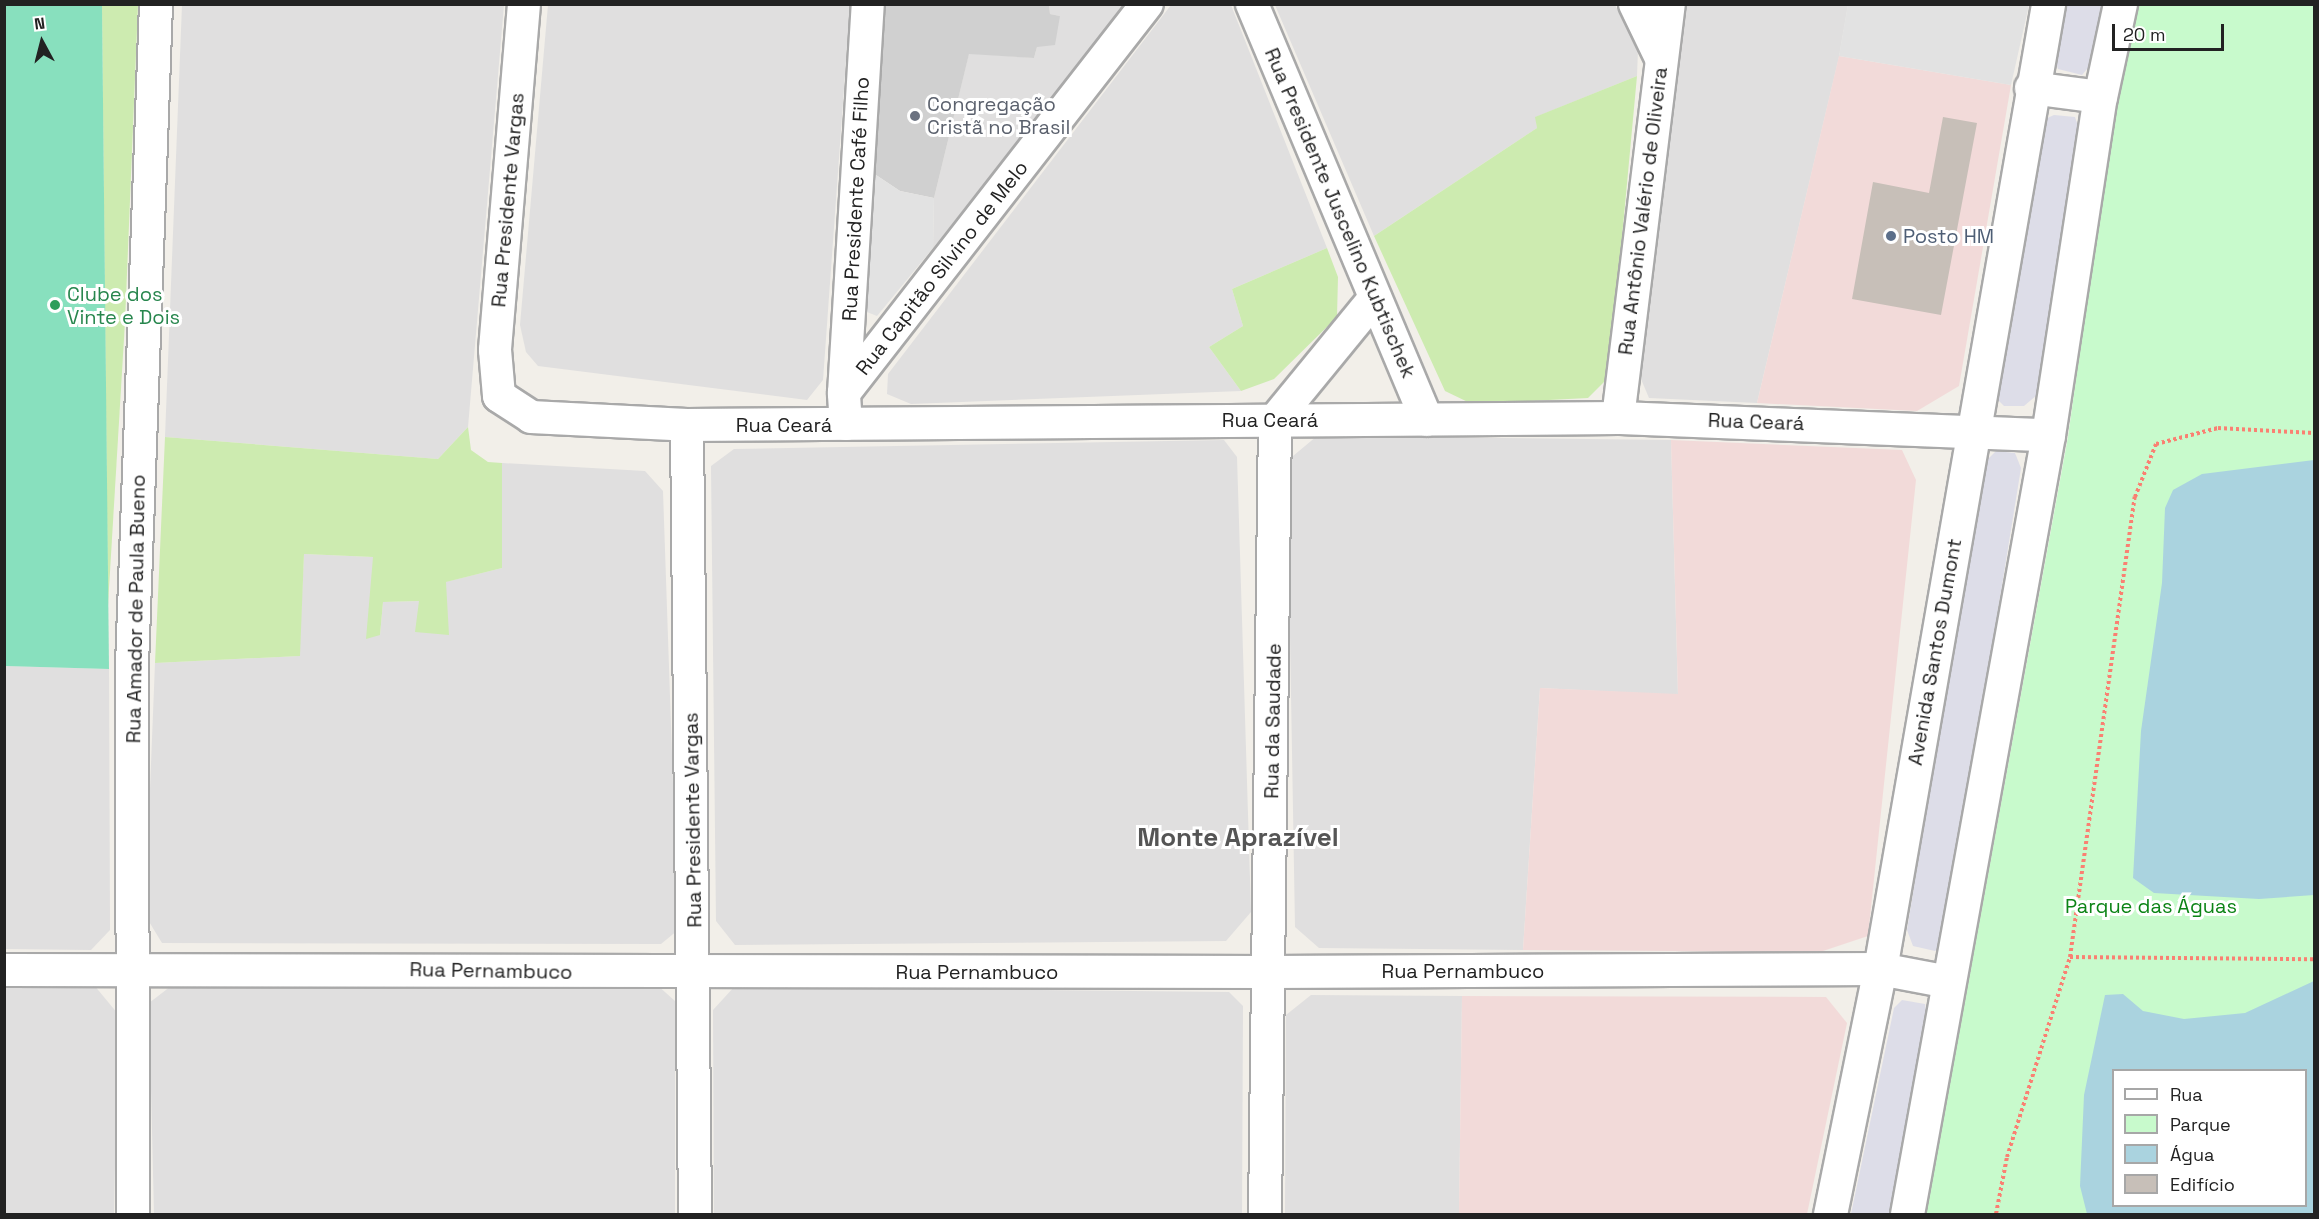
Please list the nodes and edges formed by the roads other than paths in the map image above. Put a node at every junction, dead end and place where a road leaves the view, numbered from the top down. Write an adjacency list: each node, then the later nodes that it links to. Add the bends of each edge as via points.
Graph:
1 (156, 4): 23 (street, Rua Amador de Paula Bueno, via 132,665)
2 (524, 4): 15 (street, Rua Presidente Vargas, via 495,350)
3 (868, 4): 14 (street, Rua Presidente Café Filho)
4 (1147, 4): 14 (street, Rua Capitão Silvino de Melo)
5 (1252, 4): 13 (street, Rua Presidente Juscelino Kubtischek)
6 (1635, 4): 10 (street)
7 (1670, 4): 10 (street, Rua Antônio Valério de Oliveira)
8 (2048, 4): 11 (street, Avenida Santos Dumont)
9 (2120, 4): 12 (street)
10 (1661, 58): 16 (street, Rua Antônio Valério de Oliveira)
11 (2031, 88): 12 (street); 21 (street, Avenida Santos Dumont)
12 (2100, 97): 22 (street)
13 (1374, 299): 17 (street); 18 (street, Rua Presidente Juscelino Kubtischek)
14 (844, 393): 19 (street, Rua Capitão Silvino de Melo)
15 (499, 396): 20 (street, Rua Ceará, via 531,417)
16 (1618, 418): 18 (street, Rua Ceará); 21 (street, Rua Ceará)
17 (1275, 420): 18 (street, Rua Ceará); 19 (street, Rua Ceará); 27 (street, Rua da Saudade)
18 (1427, 420)
19 (846, 424): 20 (street, Rua Ceará)
20 (687, 425): 26 (street, Rua Presidente Vargas)
21 (1973, 429): 22 (street, Rua Ceará); 24 (street, Avenida Santos Dumont)
22 (2048, 435): 28 (street)
23 (131, 969): 25 (street, Rua Pernambuco); 26 (street, Rua Pernambuco); 29 (street, Rua Amador de Paula Bueno)
24 (1880, 969): 27 (street, Rua Pernambuco); 28 (street, Rua Pernambuco); 32 (street, Avenida Santos Dumont)
25 (4, 970)
26 (695, 972): 27 (street, Rua Pernambuco); 30 (street, Rua Presidente Vargas)
27 (1270, 972): 31 (street, Rua da Saudade)
28 (1949, 982): 33 (street)
29 (133, 1215)
30 (695, 1215)
31 (1265, 1215)
32 (1830, 1215)
33 (1907, 1215)

